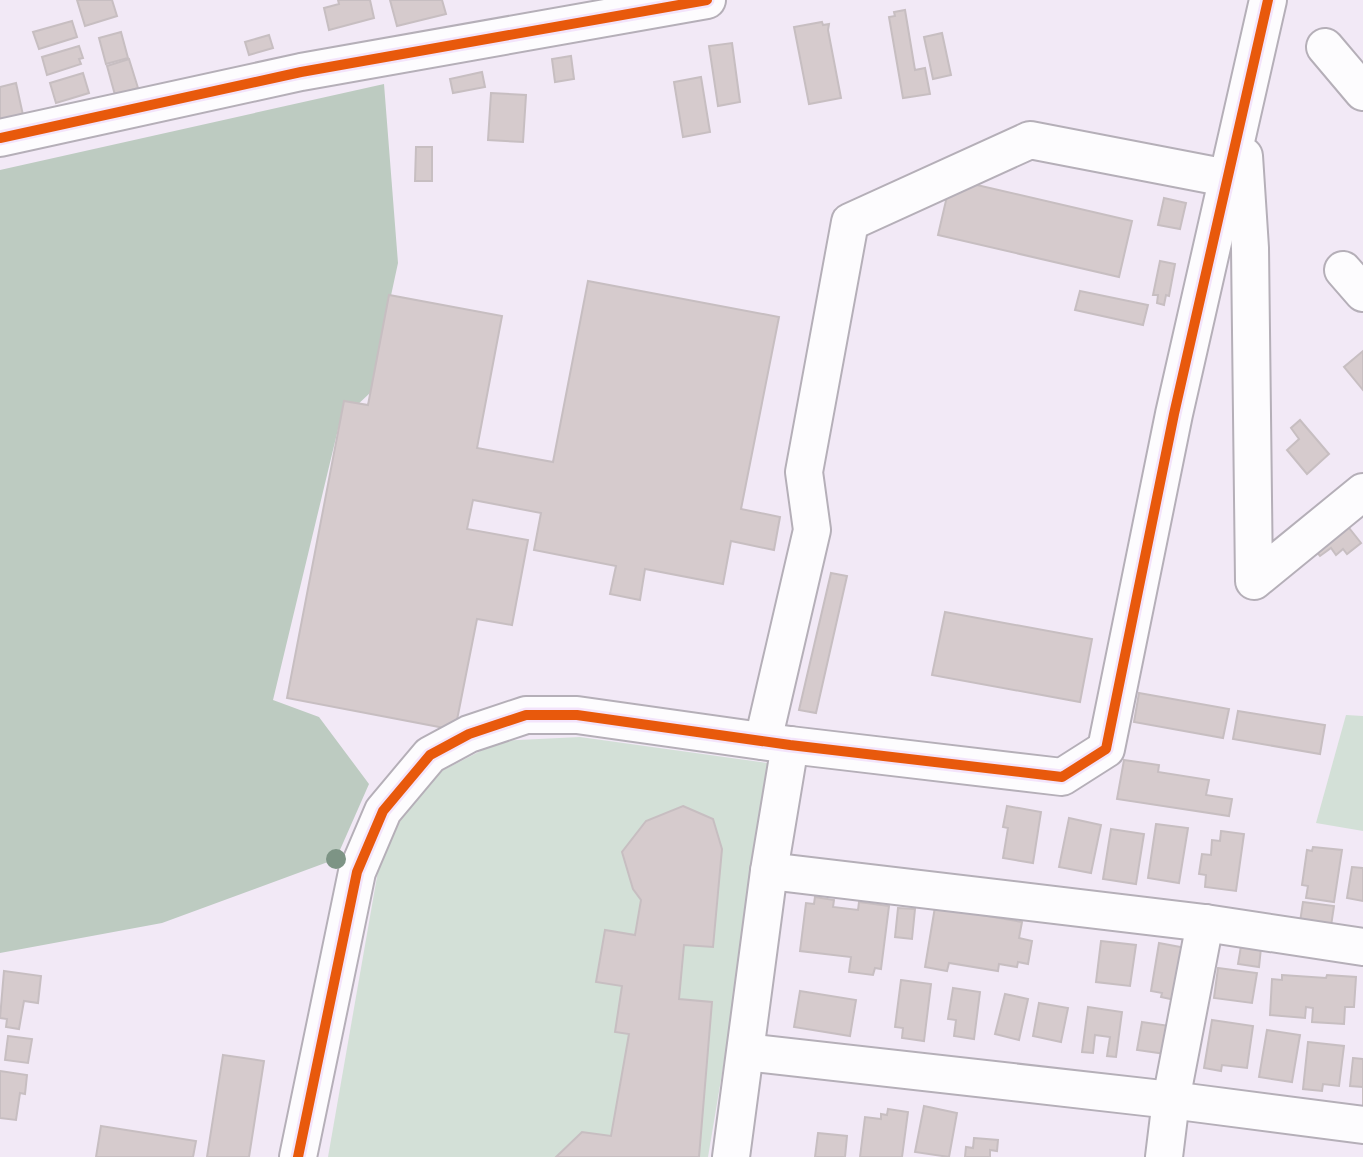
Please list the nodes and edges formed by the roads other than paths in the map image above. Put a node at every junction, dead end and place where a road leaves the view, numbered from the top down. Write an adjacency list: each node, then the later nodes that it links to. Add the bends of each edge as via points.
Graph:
1 (707, 0): 3 (street)
2 (1268, 0): 7 (street)
3 (646, 6): 4 (street)
4 (542, 15): 8 (street)
5 (1325, 47): 6 (street)
6 (1363, 92)
7 (1241, 115): 9 (street); 10 (street, via 1250,248 1254,581)
8 (0, 138)
9 (1227, 178): 11 (street, via 1106,749 1062,777); 11 (street, via 1030,140 850,222 804,472 812,530)
10 (1363, 492)
11 (776, 743): 12 (street); 18 (street, via 577,715 526,715 469,734 430,755 383,811 357,872)
12 (769, 871): 13 (street); 15 (street)
13 (1205, 923): 14 (street); 16 (street)
14 (1363, 947)
15 (746, 1052): 16 (street); 19 (street)
16 (1171, 1100): 17 (street); 20 (street)
17 (1363, 1125)
18 (298, 1157)
19 (731, 1157)
20 (1164, 1157)

